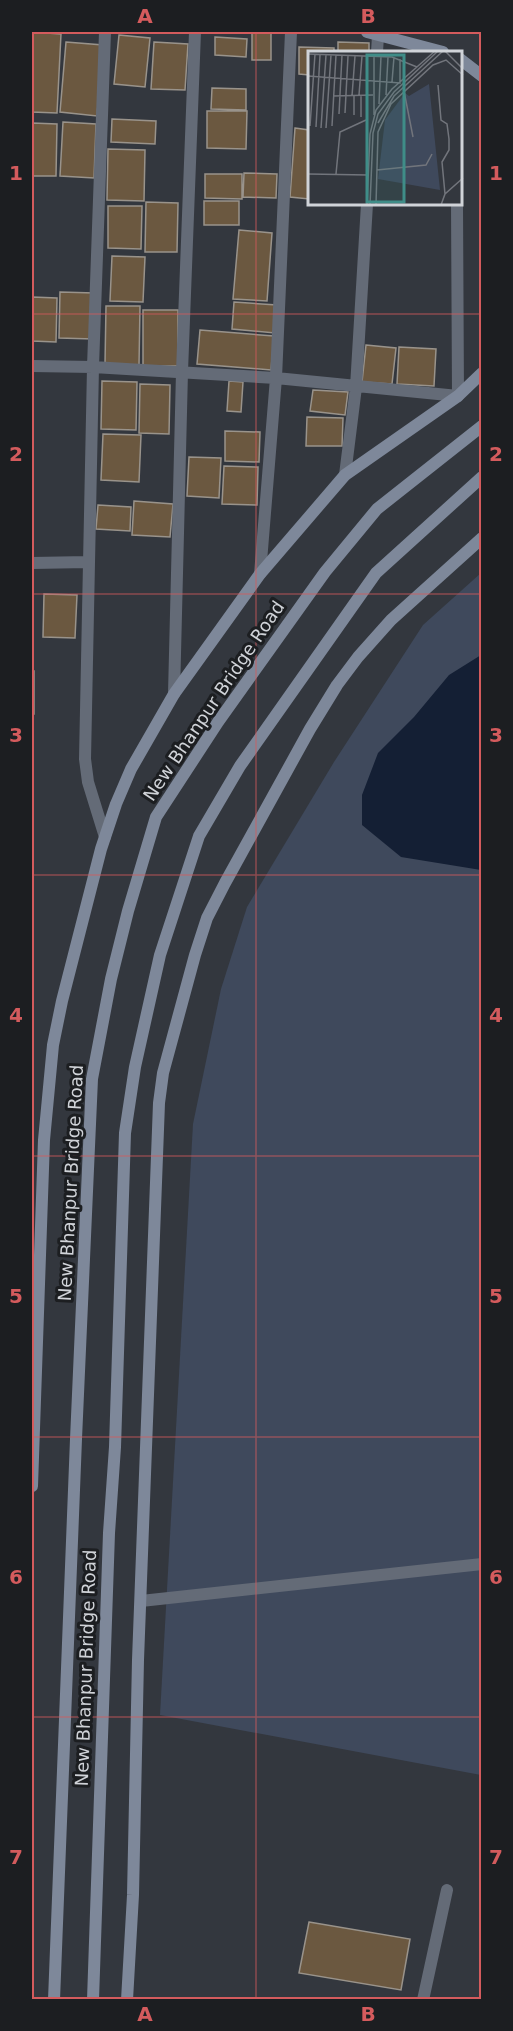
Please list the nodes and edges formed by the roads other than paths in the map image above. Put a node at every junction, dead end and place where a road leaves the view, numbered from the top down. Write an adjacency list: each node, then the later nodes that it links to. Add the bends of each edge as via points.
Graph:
1 (105, 32): 12 (street)
2 (195, 32): 13 (street)
3 (291, 32): 15 (street)
4 (379, 34): 5 (street); 6 (street)
5 (377, 51)
6 (439, 51)
7 (462, 61): 8 (street)
8 (482, 76)
9 (367, 206): 16 (street)
10 (457, 206): 17 (street)
11 (32, 366): 12 (street)
12 (93, 367): 13 (street); 22 (street)
13 (182, 372): 15 (street); 25 (street)
14 (482, 373): 17 (street)
15 (276, 378): 16 (street); 24 (street)
16 (356, 387): 17 (street); 19 (street)
17 (458, 396): 19 (street)
18 (482, 426): 31 (street, New Bhanpur Bridge Road, via 377,510 325,572 218,722 156,818 128,911 92,1079)
19 (345, 475): 24 (street)
20 (482, 477): 32 (street, New Bhanpur Bridge Road, via 376,573 240,766 199,836 160,955 125,1133)
21 (482, 538): 29 (street, via 391,620 337,685 225,883 207,918 195,955 163,1073 159,1103)
22 (88, 562): 23 (street); 26 (street, via 85,759)
23 (32, 563)
24 (260, 574): 25 (street)
25 (174, 694): 26 (street, via 131,769)
26 (105, 837): 27 (street, via 53,1045 44,1140)
27 (32, 1486)
28 (482, 1564): 29 (street)
29 (141, 1601): 33 (street)
30 (447, 1890): 34 (street)
31 (54, 2000)
32 (93, 2000)
33 (127, 2000)
34 (423, 2000)

